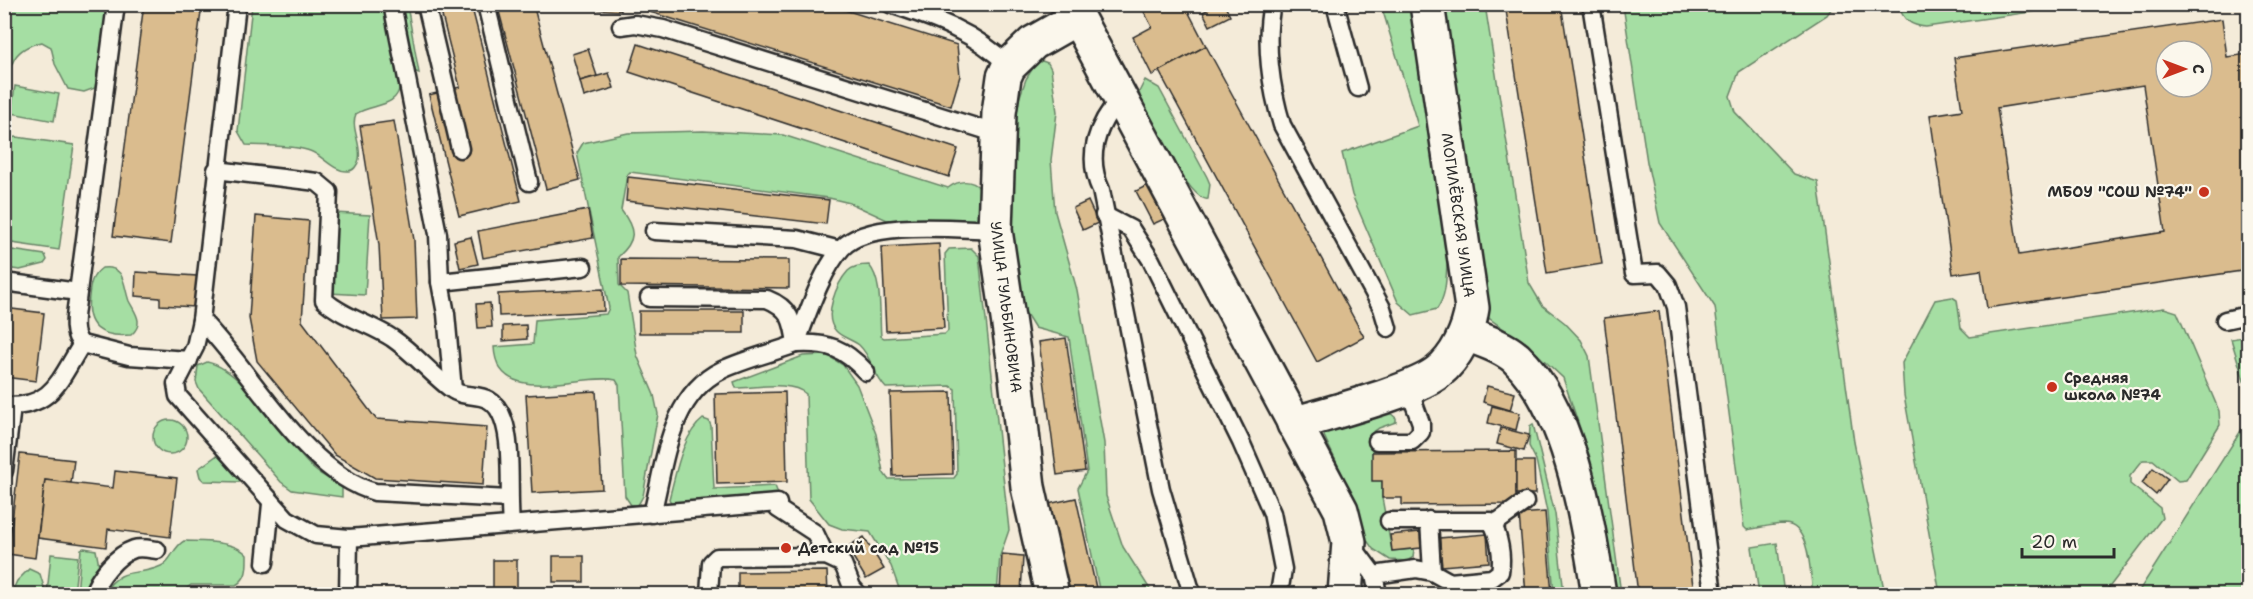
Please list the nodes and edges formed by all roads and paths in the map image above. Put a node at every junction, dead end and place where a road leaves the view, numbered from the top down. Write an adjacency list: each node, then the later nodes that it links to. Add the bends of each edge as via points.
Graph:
1 (116, 4): 28 (lane)
2 (237, 4): 19 (lane)
3 (392, 4): 27 (lane, via 438,234)
4 (426, 4): 18 (lane)
5 (486, 4): 20 (lane)
6 (890, 4): 11 (lane)
7 (1272, 4): 33 (lane, via 1270,74 1282,125 1382,308)
8 (1335, 4): 15 (lane)
9 (1427, 4): 34 (street, МОГИЛЁВСКАЯ УЛИЦА, via 1472,309)
10 (1591, 4): 70 (lane, via 1634,274 1658,273 1668,285 1676,307)
11 (932, 11): 14 (lane, via 991,48)
12 (1074, 11): 14 (street); 16 (street)
13 (621, 26): 17 (lane, via 663,29)
14 (1009, 66): 17 (street, УЛИЦА ГУЛЬБИНОВИЧА)
15 (1358, 88)
16 (1121, 97): 21 (lane, via 1103,120 1095,140 1092,162); 42 (street)
17 (998, 134): 22 (street, УЛИЦА ГУЛЬБИНОВИЧА)
18 (460, 149)
19 (216, 170): 31 (lane); 40 (lane, via 317,182 325,187 329,192 324,300 409,350)
20 (529, 182)
21 (1104, 215): 65 (lane, via 1161,489); 66 (lane, via 1131,230 1151,260 1241,442 1272,513 1283,569)
22 (995, 230): 24 (lane, via 871,231 850,240); 64 (street, УЛИЦА ГУЛЬБИНОВИЧА, via 1028,487)
23 (654, 231): 24 (lane, via 797,239)
24 (840, 250): 36 (lane)
25 (583, 267): 27 (lane)
26 (4, 282): 28 (lane)
27 (440, 282): 40 (lane)
28 (78, 292): 35 (lane, via 75,328)
29 (649, 298): 36 (lane, via 767,299 793,317)
30 (2248, 315): 32 (lane)
31 (201, 320): 37 (lane); 45 (lane, via 325,466 375,492)
32 (2225, 320)
33 (1388, 328)
34 (1466, 334): 39 (street, МОГИЛЁВСКАЯ УЛИЦА, via 1438,372); 69 (street, via 1515,357 1538,387 1562,435 1584,504)
35 (82, 344): 37 (lane, via 129,356); 41 (lane, via 48,397 38,403)
36 (796, 344): 38 (lane, via 819,343 839,349); 48 (lane, via 721,371 697,387 677,418)
37 (189, 360): 47 (lane, via 176,384 178,396)
38 (866, 372)
39 (1408, 387): 42 (street, МОГИЛЁВСКАЯ УЛИЦА); 43 (lane, via 1421,432 1412,441)
40 (453, 390): 45 (lane, via 481,396 498,410 507,436)
41 (8, 406): 44 (lane)
42 (1294, 424): 54 (street, via 1341,510)
43 (1377, 441)
44 (4, 471)
45 (509, 499): 51 (lane)
46 (1525, 502): 52 (lane)
47 (271, 504): 53 (lane, via 294,524 316,535); 57 (lane)
48 (652, 514): 51 (lane); 56 (lane, via 778,504 783,514 815,533)
49 (1429, 520): 50 (lane); 52 (lane, via 1482,520); 58 (lane)
50 (1389, 521)
51 (511, 524): 53 (lane)
52 (1493, 525): 58 (lane, via 1497,531 1500,572 1492,578 1449,582)
53 (349, 538): 61 (lane)
54 (1349, 542): 59 (lane); 67 (street)
55 (157, 550): 60 (lane, via 136,548 124,554 103,576)
56 (826, 555): 62 (lane, via 717,557 711,563); 63 (lane, via 843,564)
57 (265, 563)
58 (1432, 572): 59 (lane, via 1408,569)
59 (1374, 575): 68 (lane)
60 (93, 594)
61 (348, 594)
62 (709, 594)
63 (858, 594)
64 (1052, 594)
65 (1192, 594)
66 (1280, 594)
67 (1345, 594)
68 (1378, 594)
69 (1599, 594)
70 (1713, 594)

